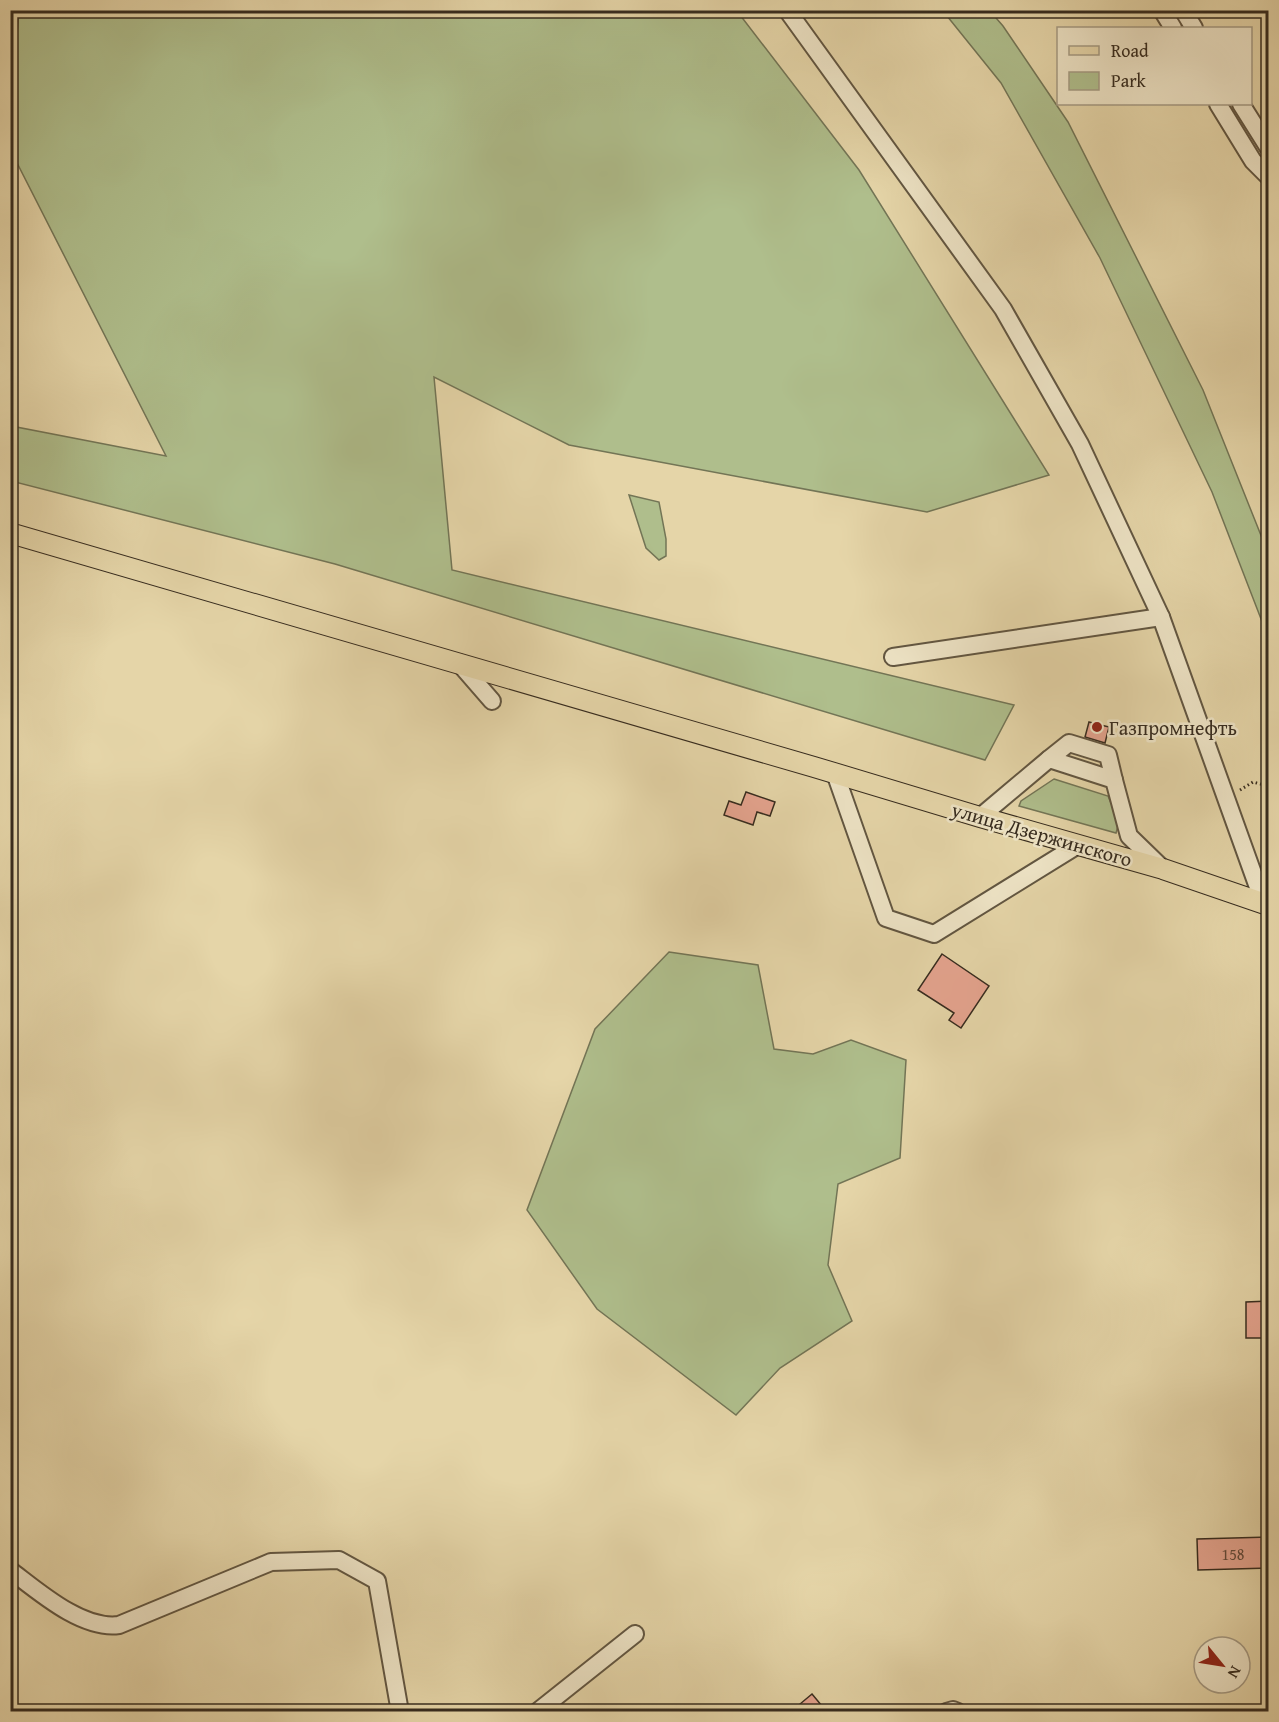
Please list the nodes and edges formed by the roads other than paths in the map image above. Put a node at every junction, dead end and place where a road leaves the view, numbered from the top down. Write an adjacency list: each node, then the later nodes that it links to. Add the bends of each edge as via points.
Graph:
1 (788, 10): 11 (street, via 1003,309 1080,444)
2 (1162, 10): 4 (street)
3 (1183, 10): 5 (street)
4 (1172, 27)
5 (1193, 27)
6 (1219, 105): 9 (street, via 1252,161)
7 (1242, 105): 8 (street)
8 (1269, 147)
9 (1269, 176)
10 (10, 533): 13 (main road, улица Дзержинского)
11 (1161, 617): 12 (street); 19 (street)
12 (893, 657)
13 (459, 663): 14 (street); 15 (main road, улица Дзержинского)
14 (492, 701)
15 (835, 773): 16 (main road, улица Дзержинского); 17 (street, via 886,918 934,934)
16 (980, 817): 17 (main road, улица Дзержинского); 18 (street, via 1049,759 1114,780 1129,836)
17 (1078, 845): 18 (main road, улица Дзержинского)
18 (1163, 869): 19 (main road, улица Дзержинского)
19 (1267, 909)
20 (10, 1570): 22 (street, via 63,1610 108,1627 271,1562 339,1560 377,1581)
21 (635, 1634): 23 (street)
22 (400, 1712)
23 (537, 1712)
24 (946, 1712): 25 (street)
25 (958, 1712)

